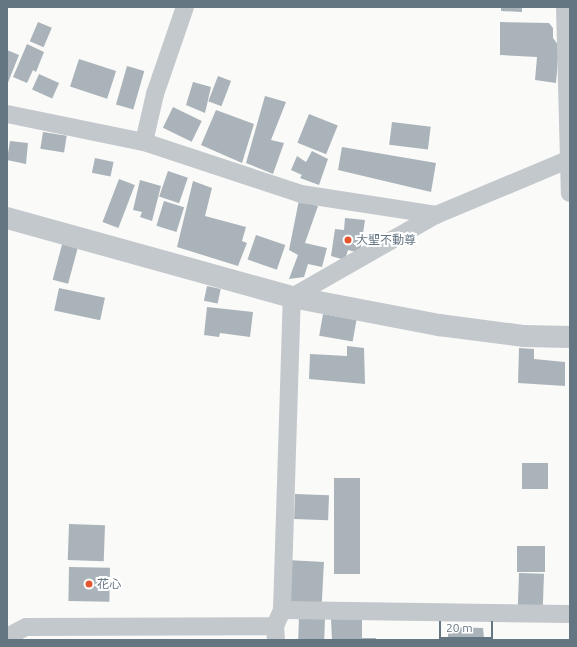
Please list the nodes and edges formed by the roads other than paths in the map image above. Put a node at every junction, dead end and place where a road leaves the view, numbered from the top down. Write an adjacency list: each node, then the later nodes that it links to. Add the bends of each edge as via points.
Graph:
1 (185, 7): 4 (street, via 156,94)
2 (565, 7): 5 (street)
3 (7, 114): 4 (street)
4 (144, 142): 7 (street, via 301,194)
5 (569, 160): 6 (street); 7 (street)
6 (570, 193)
7 (436, 215): 9 (street)
8 (7, 218): 9 (street)
9 (292, 297): 10 (street, via 439,325 524,336); 12 (street)
10 (570, 337)
11 (570, 614): 12 (street)
12 (278, 626): 13 (street, via 26,627)
13 (7, 637)

